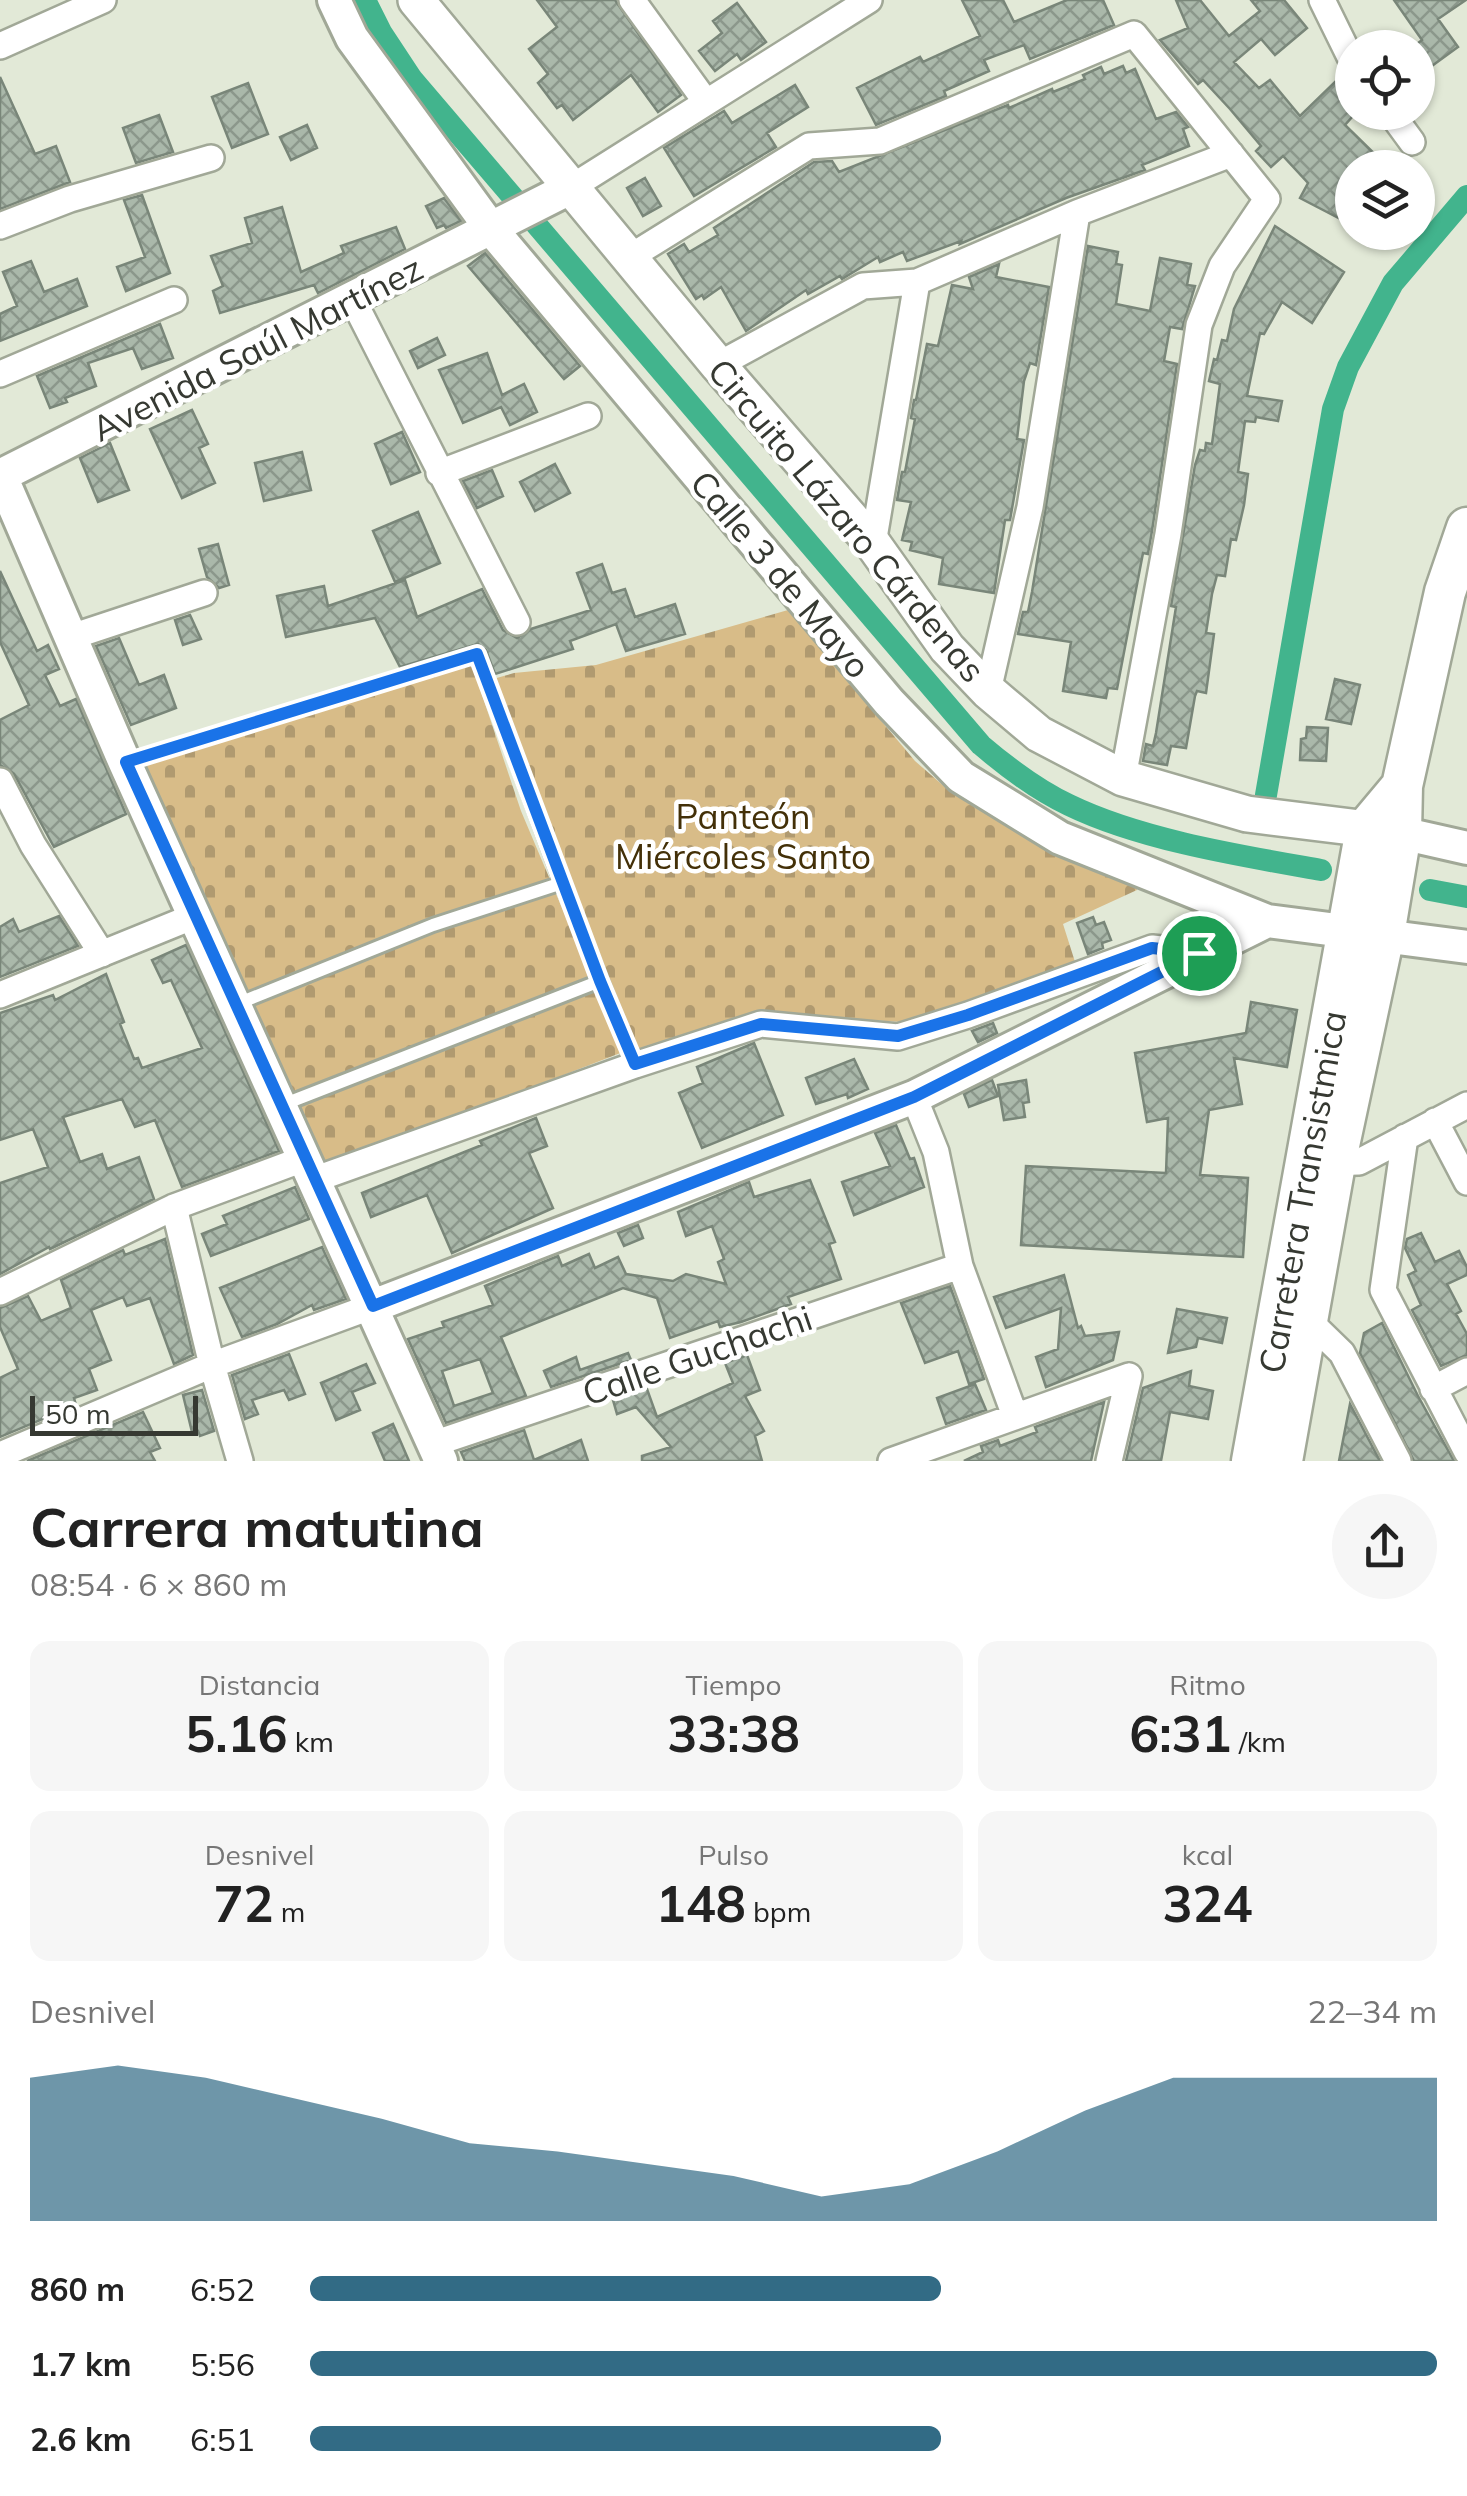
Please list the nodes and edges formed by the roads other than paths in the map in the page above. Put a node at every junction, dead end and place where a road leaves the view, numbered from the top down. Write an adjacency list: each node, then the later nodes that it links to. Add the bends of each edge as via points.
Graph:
1 (103, 0): 8 (street)
2 (334, 0): 14 (street, Calle 3 de Mayo, via 352,38)
3 (416, 0): 14 (main road, Circuito Lázaro Cárdenas)
4 (632, 0): 9 (street)
5 (870, 0): 9 (street)
6 (1322, 0): 7 (street)
7 (1337, 30)
8 (0, 46)
9 (706, 102): 14 (street)
10 (1403, 130): 11 (street)
11 (1412, 142)
12 (1231, 154): 15 (street); 17 (street, via 1134,34 880,141 809,146); 33 (street, via 1267,199 1222,266 1198,326)
13 (211, 158): 16 (street)
14 (530, 210): 17 (main road, Circuito Lázaro Cárdenas); 20 (street, Avenida Saúl Martínez); 39 (street, Calle 3 de Mayo, via 889,702 961,777 1060,838)
15 (1077, 213): 18 (street); 31 (street, via 1030,507)
16 (0, 226)
17 (630, 257): 21 (main road, Circuito Lázaro Cárdenas)
18 (917, 282): 21 (street, via 863,286); 27 (street)
19 (174, 300): 22 (street)
20 (353, 300): 24 (street); 25 (street, Avenida Saúl Martínez)
21 (718, 365): 27 (main road, Circuito Lázaro Cárdenas)
22 (0, 374)
23 (588, 416): 24 (street)
24 (440, 473): 29 (street)
25 (0, 475): 30 (street)
26 (1467, 528): 35 (main road, Carretera Transistmica, via 1444,592 1402,786)
27 (874, 544): 31 (main road, Circuito Lázaro Cárdenas, via 947,648)
28 (204, 593): 30 (street)
29 (517, 622)
30 (71, 637): 32 (street)
31 (988, 691): 33 (main road, Circuito Lázaro Cárdenas, via 1039,734)
32 (126, 762): 37 (lane, via 477,654); 38 (street)
33 (1123, 778): 35 (main road, Circuito Lázaro Cárdenas)
34 (0, 781): 43 (street)
35 (1381, 847): 36 (street, Circuito Lázaro Cárdenas); 40 (main road, Carretera Transistmica)
36 (1467, 848)
37 (562, 883): 44 (lane); 46 (lane, via 434,925)
38 (196, 915): 43 (street); 46 (street)
39 (1266, 921): 40 (street, Calle 3 de Mayo); 42 (street)
40 (1368, 929): 41 (street, Calle 3 de Mayo); 53 (main road, Carretera Transistmica)
41 (1467, 948)
42 (1199, 953): 47 (street, via 1152,948 898,1036 761,1024); 48 (street)
43 (102, 954): 45 (street)
44 (600, 981): 47 (lane); 49 (lane)
45 (0, 995)
46 (237, 1004): 49 (street)
47 (635, 1064): 54 (street)
48 (914, 1097): 57 (street, via 936,1152); 59 (street)
49 (282, 1105): 54 (street)
50 (1467, 1105): 51 (street)
51 (1435, 1121): 52 (street); 55 (street)
52 (1405, 1137): 53 (street, via 1359,1162); 63 (street, via 1383,1290)
53 (1321, 1163): 60 (main road, Carretera Transistmica); 71 (main road, Carretera Transistmica)
54 (311, 1169): 56 (street); 59 (street)
55 (1467, 1182)
56 (174, 1207): 58 (street); 61 (street)
57 (960, 1266): 64 (street); 65 (street, Calle Guchachi)
58 (0, 1292)
59 (373, 1306): 61 (street); 65 (street)
60 (1307, 1319): 72 (main road, Carretera Transistmica); 73 (street, via 1342,1353)
61 (212, 1366): 67 (street); 68 (street)
62 (1467, 1371): 63 (street)
63 (1433, 1389): 66 (street)
64 (1015, 1416): 69 (street); 70 (street, via 1129,1376)
65 (437, 1452)
66 (1467, 1452)
67 (0, 1455)
68 (240, 1461)
69 (891, 1461)
70 (1109, 1461)
71 (1252, 1461)
72 (1282, 1461)
73 (1398, 1461)

